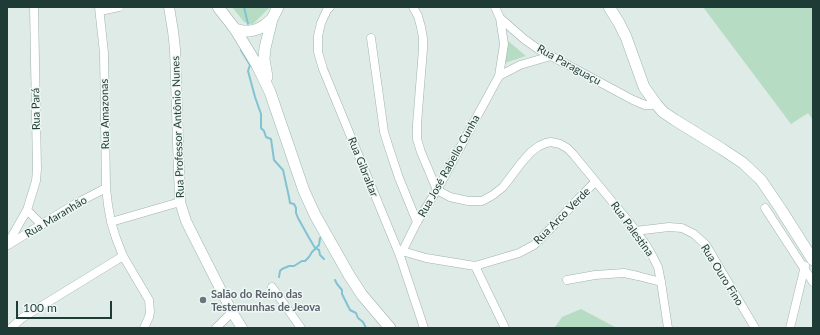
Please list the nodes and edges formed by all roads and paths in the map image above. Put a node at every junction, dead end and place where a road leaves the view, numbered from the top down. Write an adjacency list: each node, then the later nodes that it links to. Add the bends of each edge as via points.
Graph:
1 (34, 7): 24 (street, Rua Pará, via 37,169 34,191)
2 (119, 7): 10 (street)
3 (169, 7): 22 (street, Rua Professor Antônio Nunes, via 175,49)
4 (278, 7): 12 (main road)
5 (330, 7): 30 (street, Rua Gibraltar, via 321,23 318,52)
6 (412, 7): 21 (street, via 418,16 423,38 417,139)
7 (495, 7): 11 (street, Rua Paraguaçu)
8 (609, 7): 18 (main road, via 626,37 644,87)
9 (220, 8): 13 (main road)
10 (99, 9): 20 (street, Rua Amazonas, via 104,52)
11 (500, 18): 15 (street, Rua Paraguaçu, via 524,39); 16 (street, Rua José Rabello Cunha, via 504,44)
12 (272, 19): 13 (main road, via 258,29); 17 (main road, via 264,59)
13 (235, 29): 17 (main road, via 253,56)
14 (371, 38): 26 (street, via 388,148)
15 (551, 56): 16 (street, via 520,65); 18 (street, Rua Paraguaçu, via 633,100 645,105)
16 (498, 76): 21 (street, Rua José Rabello Cunha)
17 (270, 92): 45 (main road, via 304,191 315,215 362,295)
18 (656, 104): 32 (main road, via 663,112 744,164 761,180)
19 (596, 182): 21 (street, Rua Arco Verde, via 567,148 551,142 531,152 503,187 482,201 450,197); 28 (street, Rua Palestina); 33 (street, Rua Arco Verde, via 534,245 519,253)
20 (106, 188): 25 (street, Rua Amazonas); 27 (street, Rua Maranhão)
21 (437, 190): 26 (street, Rua José Rabello Cunha)
22 (180, 202): 25 (street); 39 (street, Rua Professor Antônio Nunes, via 186,221)
23 (765, 208): 34 (street)
24 (27, 210): 27 (street); 29 (street, Rua Pará)
25 (111, 222): 31 (street, Rua Amazonas)
26 (417, 222): 30 (street, Rua José Rabello Cunha)
27 (42, 225): 29 (street, Rua Maranhão)
28 (635, 231): 36 (street, Rua Palestina, via 653,257); 49 (street, Rua Ouro Fino, via 682,228 694,234 706,246)
29 (7, 246)
30 (401, 254): 33 (street, Rua Arco Verde); 46 (street, Rua Gibraltar)
31 (123, 256): 40 (street, via 22,318); 41 (street, Rua Amazonas, via 148,300 150,312)
32 (811, 257): 34 (street)
33 (476, 266): 47 (street)
34 (804, 268): 37 (street); 50 (street)
35 (567, 280): 36 (street, via 624,273)
36 (661, 282): 48 (street, Rua Palestina)
37 (813, 282)
38 (272, 288): 44 (street)
39 (232, 312): 42 (street); 43 (street, Rua Professor Antônio Nunes)
40 (11, 328)
41 (144, 328)
42 (216, 328)
43 (242, 328)
44 (301, 328)
45 (390, 328)
46 (424, 328)
47 (505, 328)
48 (668, 328)
49 (755, 328)
50 (790, 328)

